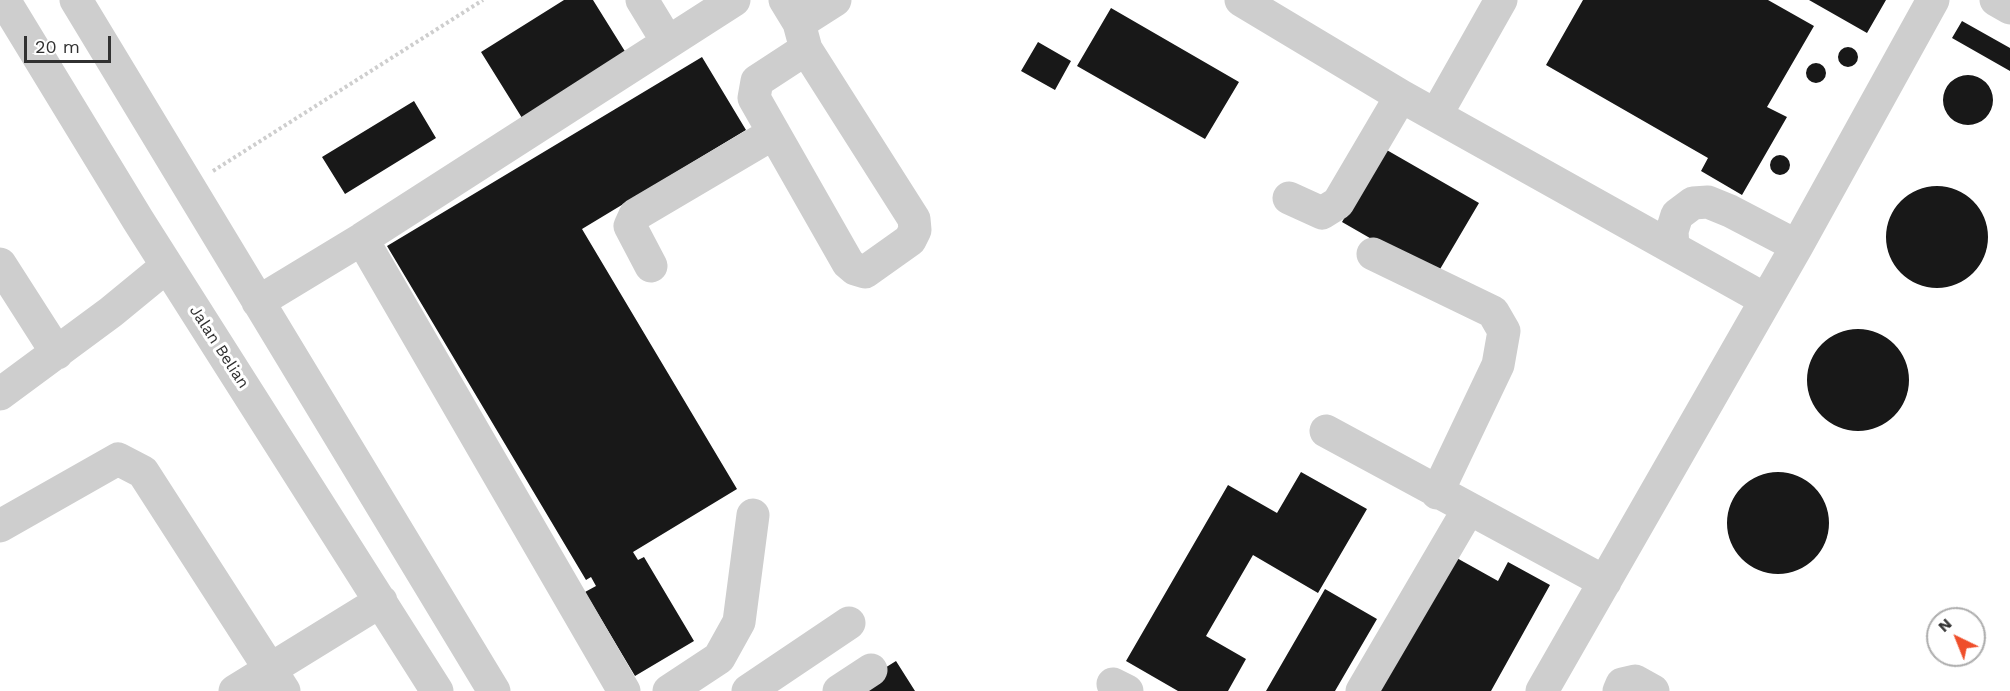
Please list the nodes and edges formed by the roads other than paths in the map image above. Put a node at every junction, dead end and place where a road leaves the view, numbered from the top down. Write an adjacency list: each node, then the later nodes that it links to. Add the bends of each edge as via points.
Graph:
1 (3, 0): 22 (street, Jalan Belian)
2 (76, 0): 25 (street)
3 (642, 0): 12 (street)
4 (734, 0): 12 (street)
5 (835, 0): 11 (street)
6 (1241, 0): 13 (street)
7 (1501, 0): 14 (street)
8 (1933, 0): 18 (street)
9 (1996, 0): 10 (street)
10 (2010, 8)
11 (797, 24): 15 (street, via 758,81 754,98); 15 (street, via 914,219 915,230 910,240 865,272 855,269)
12 (667, 41): 17 (street)
13 (1401, 96): 14 (street); 16 (street, via 1338,202 1322,213)
14 (1436, 116): 19 (street)
15 (774, 133): 23 (street, via 635,215 630,226)
16 (1288, 198)
17 (362, 239): 25 (street); 41 (street)
18 (1797, 246): 19 (street, via 1708,202 1693,203 1677,215 1672,231); 24 (street)
19 (1673, 248): 24 (street)
20 (1373, 254): 29 (street, via 1493,312 1504,331 1498,364)
21 (0, 264): 26 (street)
22 (167, 266): 26 (street); 34 (street, Jalan Belian)
23 (651, 267)
24 (1766, 300): 33 (street)
25 (258, 302): 40 (street)
26 (57, 353): 27 (street)
27 (0, 394)
28 (1326, 431): 29 (street)
29 (1437, 493): 30 (street)
30 (1468, 510): 33 (street); 45 (street)
31 (753, 515): 42 (street, via 739,622 719,658)
32 (0, 526): 37 (street, via 118,459 143,472)
33 (1605, 582): 46 (street)
34 (381, 601): 37 (street); 39 (street, Jalan Belian)
35 (849, 623): 43 (street)
36 (871, 670): 44 (street)
37 (278, 680): 38 (street)
38 (235, 691)
39 (437, 691)
40 (494, 691)
41 (624, 691)
42 (669, 691)
43 (748, 691)
44 (838, 691)
45 (1362, 691)
46 (1542, 691)
47 (1619, 691): 48 (street, via 1622,684 1635,681)
48 (1653, 691)

